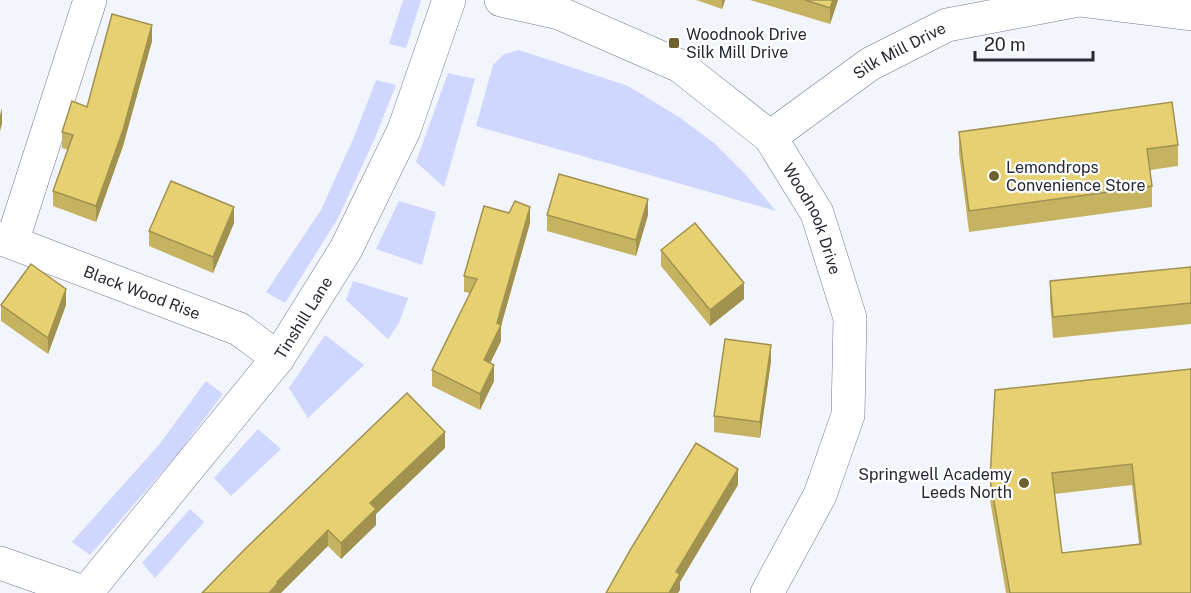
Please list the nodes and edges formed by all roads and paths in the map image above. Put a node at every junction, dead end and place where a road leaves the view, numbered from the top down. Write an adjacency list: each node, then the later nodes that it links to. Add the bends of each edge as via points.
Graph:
1 (90, 0): 6 (street)
2 (449, 0): 7 (street, Tinshill Lane, via 404,130 346,249)
3 (501, 0): 5 (street, Woodnook Drive, via 559,13 680,66)
4 (1191, 14): 5 (street, Silk Mill Drive, via 1079,0 948,25 870,64)
5 (770, 137): 10 (street, Woodnook Drive, via 817,213 850,318 848,415 820,495)
6 (6, 240): 7 (street, Black Wood Rise, via 239,329)
7 (278, 358): 9 (street, Tinshill Lane)
8 (0, 563): 9 (street)
9 (86, 593)
10 (767, 593)

